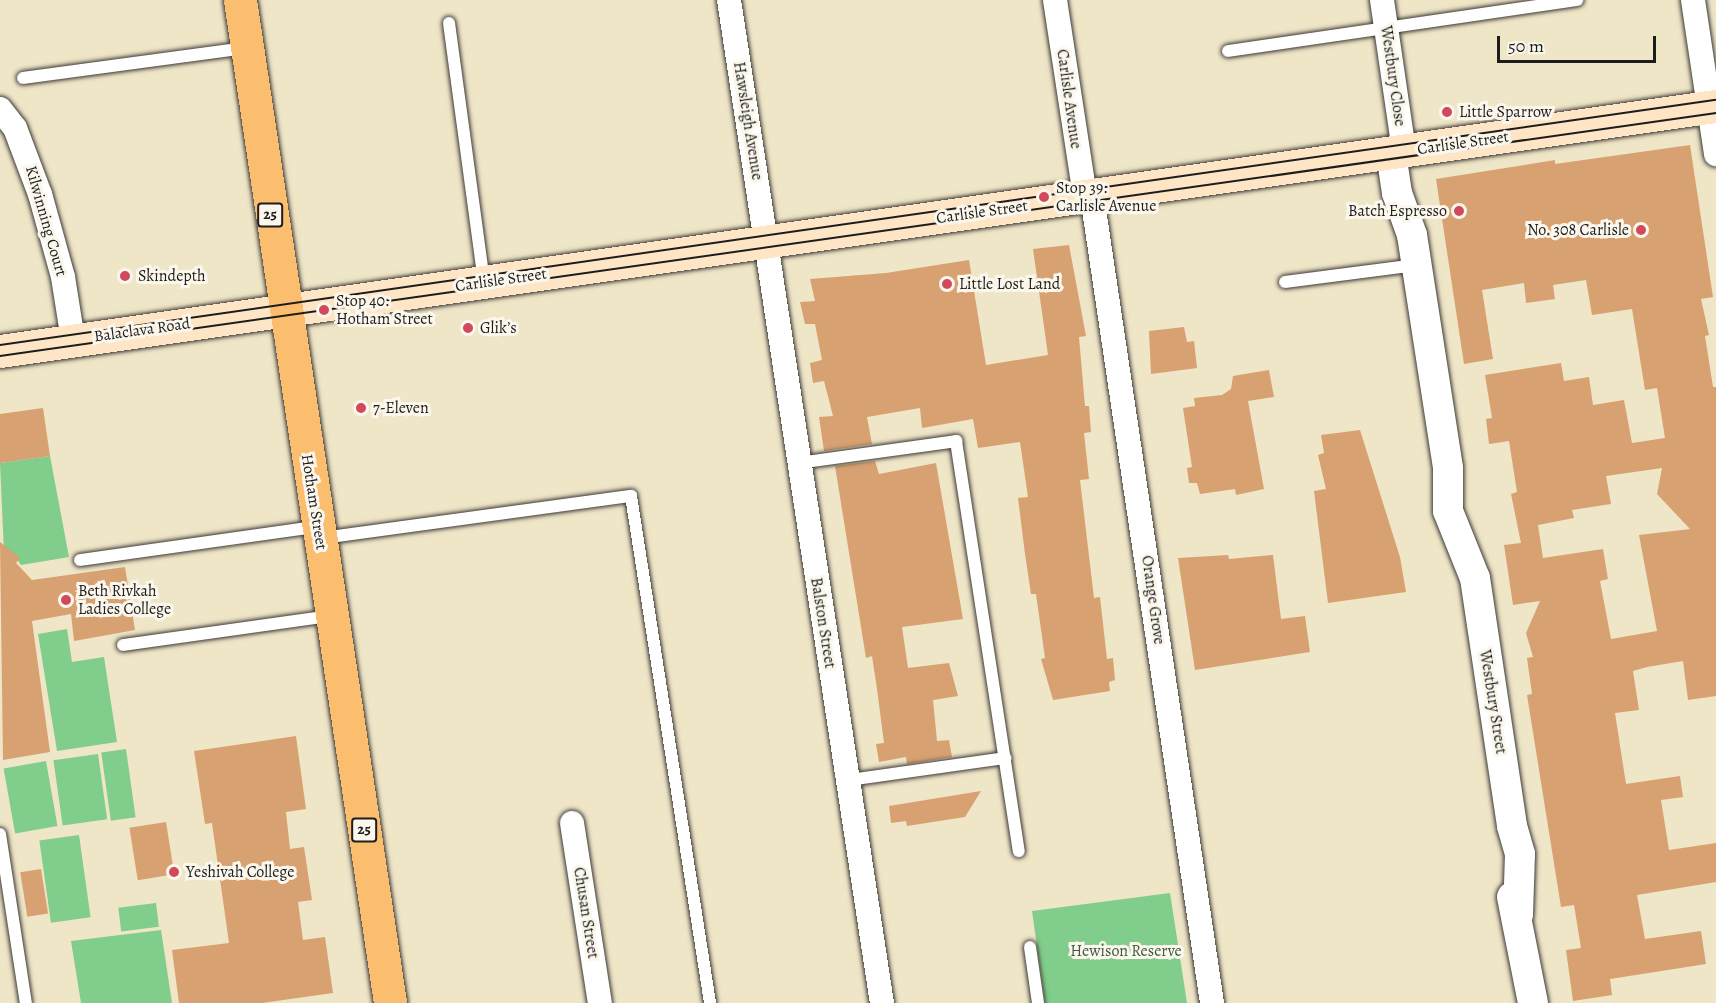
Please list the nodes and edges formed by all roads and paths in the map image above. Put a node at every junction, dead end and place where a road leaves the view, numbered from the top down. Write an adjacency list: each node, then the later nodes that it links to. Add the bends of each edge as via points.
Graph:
1 (240, 0): 9 (main road, Hotham Street / 25)
2 (729, 0): 17 (street, Hawsleigh Avenue)
3 (1055, 0): 16 (street, Carlisle Avenue)
4 (1382, 0): 8 (street, Westbury Close)
5 (1577, 0): 8 (lane)
6 (1693, 0): 12 (street)
7 (449, 23): 19 (lane)
8 (1386, 27): 10 (lane); 14 (street, Westbury Close)
9 (247, 48): 11 (lane); 21 (main road, Hotham Street / 25)
10 (1228, 51)
11 (23, 78)
12 (1712, 107): 14 (main road, Carlisle Street); 15 (street)
13 (0, 109): 22 (street, Kilwinning Court, via 15,128 40,194 63,277)
14 (1402, 152): 16 (main road, Carlisle Street); 18 (street, Westbury Street, via 1397,193 1412,235)
15 (1716, 154)
16 (1088, 197): 17 (main road, Carlisle Street); 41 (street, Orange Grove)
17 (765, 242): 19 (main road, Carlisle Street); 24 (street, Balston Street)
18 (1416, 265): 20 (lane); 42 (street, Westbury Street, via 1448,468 1448,511 1475,578 1512,826 1520,854 1518,915)
19 (484, 282): 21 (main road, Carlisle Street)
20 (1285, 282)
21 (284, 311): 22 (main road, Balaclava Road); 25 (main road, Hotham Street / 25)
22 (73, 340): 23 (main road, Balaclava Road)
23 (0, 351)
24 (798, 463): 29 (lane, via 956,441); 30 (street, Balston Street)
25 (318, 533): 26 (lane); 27 (main road, Hotham Street / 25); 38 (lane, via 631,496)
26 (80, 560)
27 (331, 615): 28 (lane); 36 (main road, Hotham Street / 25)
28 (123, 645)
29 (1005, 758): 30 (lane); 33 (lane)
30 (849, 780): 39 (street, Balston Street)
31 (572, 823): 37 (street, Chusan Street)
32 (0, 834): 35 (lane)
33 (1019, 851)
34 (1030, 947): 40 (lane)
35 (26, 1003)
36 (390, 1003)
37 (600, 1003)
38 (710, 1003)
39 (882, 1003)
40 (1038, 1003)
41 (1212, 1003)
42 (1533, 1003)

